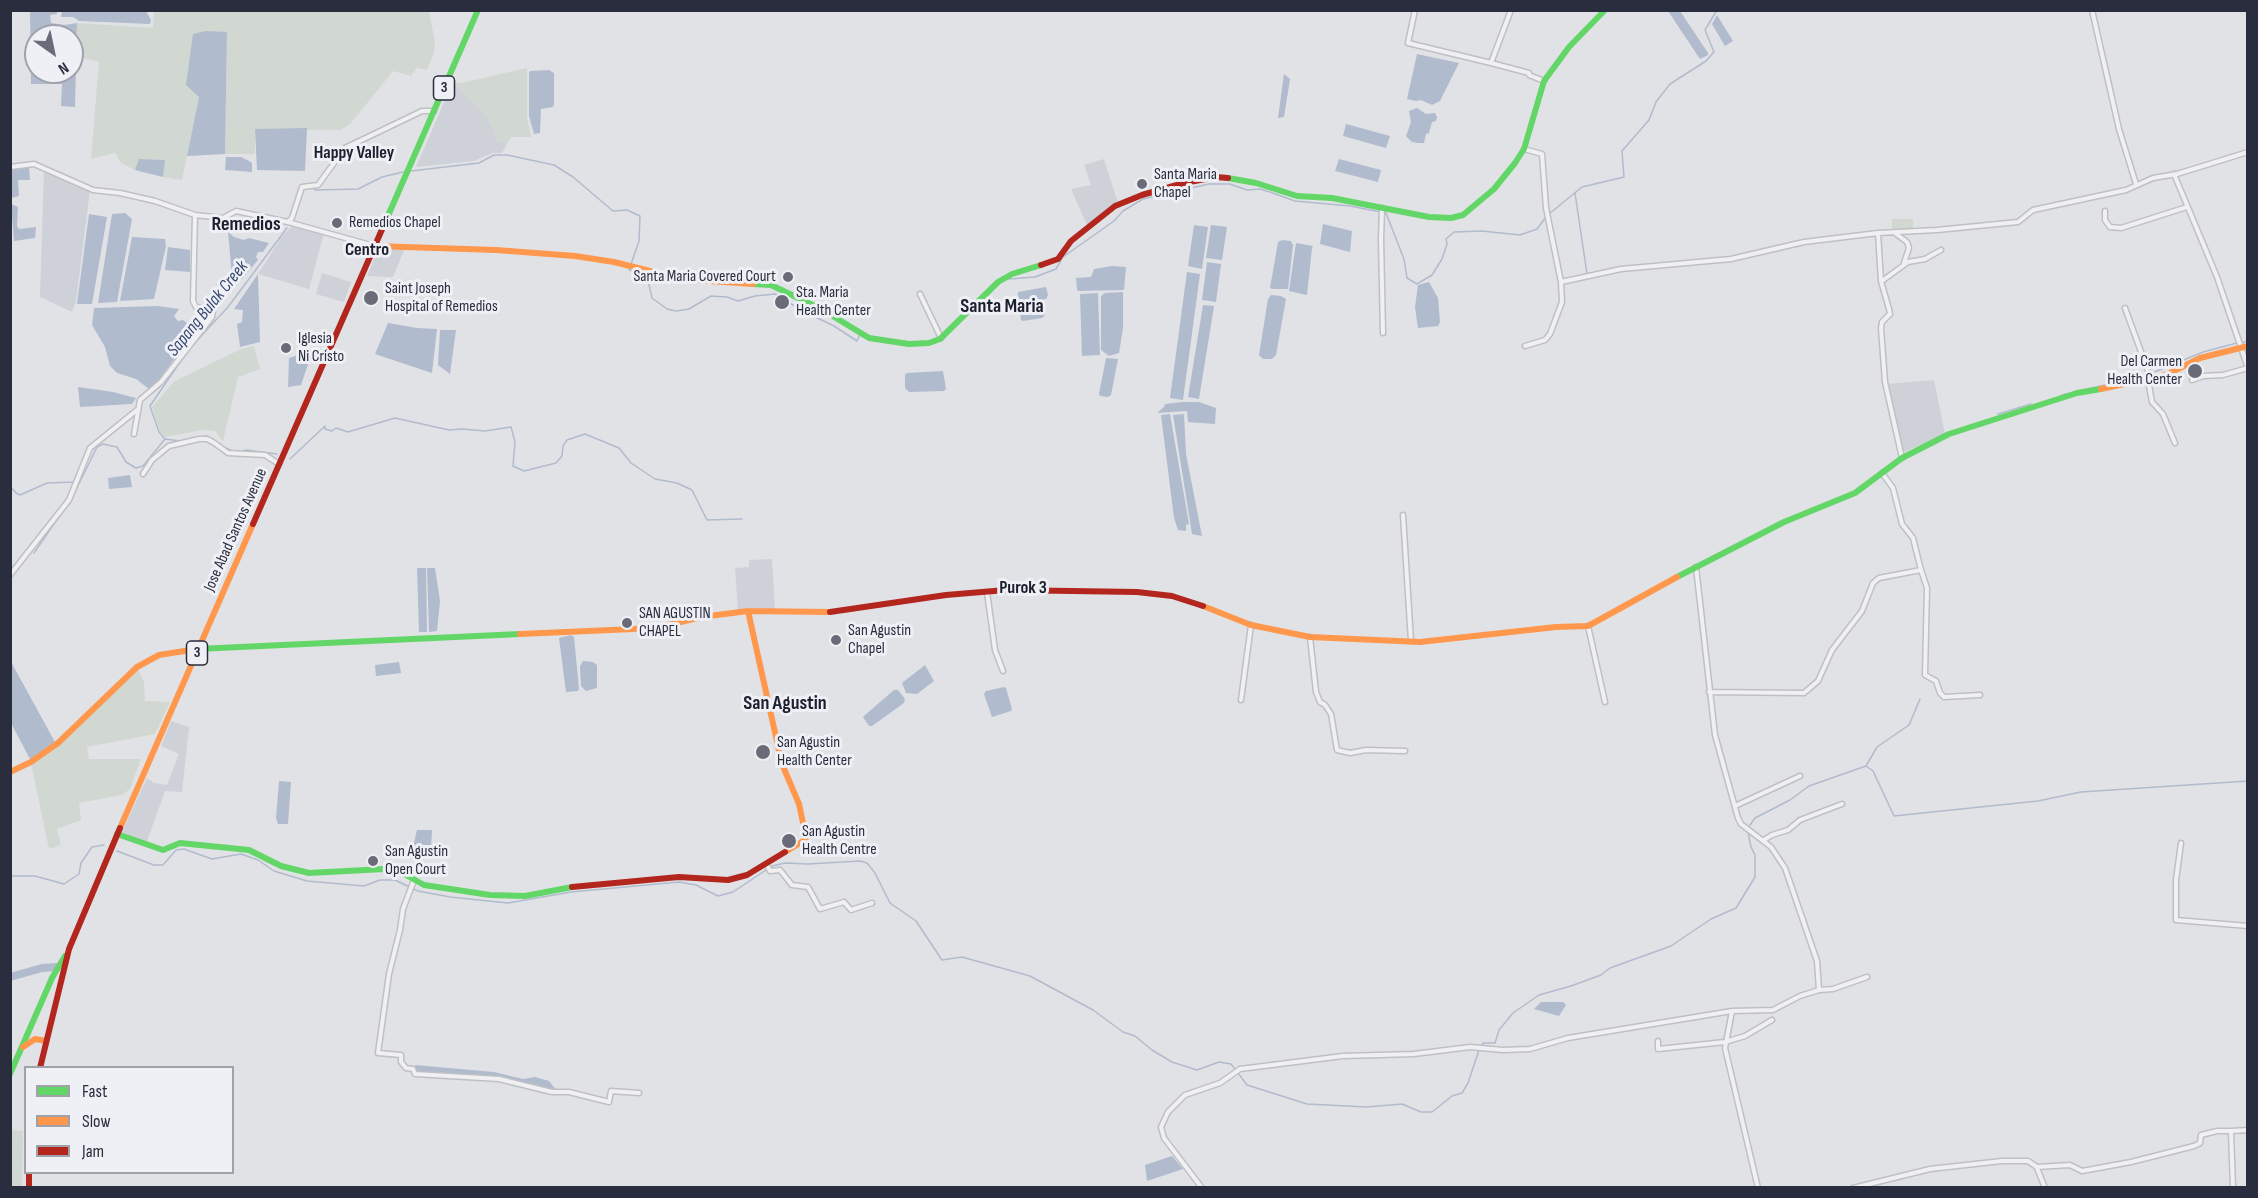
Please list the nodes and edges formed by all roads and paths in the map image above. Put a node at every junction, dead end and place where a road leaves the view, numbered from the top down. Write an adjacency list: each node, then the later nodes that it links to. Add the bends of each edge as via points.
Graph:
1 (478, 10): 8 (main road, Jose Abad Santos Avenue / 3)
2 (1415, 10): 6 (street, via 1408,43)
3 (1511, 10): 6 (street)
4 (1605, 10): 7 (main road, via 1569,47)
5 (2092, 10): 13 (street)
6 (1491, 63): 7 (street)
7 (1544, 81): 9 (main road)
8 (435, 111): 18 (street, via 422,111 345,148 318,185 302,187); 21 (main road, Jose Abad Santos Avenue / 3)
9 (1524, 149): 15 (main road, via 1494,189 1463,215 1443,218); 25 (street, via 1542,154 1546,208)
10 (2247, 152): 12 (street)
11 (10, 166): 17 (street, via 34,164 93,190 155,201)
12 (2174, 174): 13 (street); 14 (street)
13 (2136, 184): 20 (street, via 2126,190 2033,210 2018,222)
14 (2187, 207): 16 (street, via 2121,228 2108,225); 31 (street)
15 (1382, 208): 28 (street); 29 (main road, via 1297,196 1216,177 1142,195 1115,206 1094,221 1058,259 998,282)
16 (2105, 211)
17 (195, 215): 18 (street, via 223,218 236,211); 35 (street, via 193,301 196,307 213,311 212,317 161,382 140,400)
18 (288, 222): 21 (street)
19 (1878, 232): 20 (street); 24 (street); 25 (street, via 1804,242 1731,259 1621,269)
20 (1894, 232): 23 (street, via 1909,248)
21 (374, 246): 29 (main road, via 496,250 614,262 682,279 771,285 869,338 909,344); 39 (main road, Jose Abad Santos Avenue / 3)
22 (1941, 250): 23 (street, via 1925,260)
23 (1904, 264): 24 (street)
24 (1881, 281): 38 (street, via 1890,314 1881,322 1885,382)
25 (1561, 282): 30 (street, via 1562,302 1550,334 1545,340)
26 (920, 294): 29 (street)
27 (2125, 308): 33 (street)
28 (1383, 333)
29 (941, 338)
30 (1525, 346)
31 (2245, 347): 32 (street); 33 (main road, via 2200,358)
32 (2247, 368): 34 (street)
33 (2150, 380): 37 (street, via 2152,402 2163,414); 38 (main road, via 2076,393 1988,420)
34 (2192, 380)
35 (138, 410): 36 (street); 45 (street, via 90,448 69,500)
36 (134, 434)
37 (2175, 443)
38 (1902, 458): 40 (main road)
39 (279, 465): 41 (street, via 265,455 228,453 207,439 199,439 169,446); 52 (main road, Jose Abad Santos Avenue / 3)
40 (1882, 473): 43 (main road, via 1855,493 1784,522); 44 (street, via 1893,488 1902,524 1916,545)
41 (142, 474)
42 (1403, 515): 51 (street)
43 (1696, 567): 49 (main road); 54 (street)
44 (1922, 570): 54 (street, via 1878,578 1873,583 1862,611 1836,643 1818,681 1804,693); 55 (street, via 1927,588 1925,675 1936,681 1944,697)
45 (10, 575)
46 (987, 592): 47 (main road, via 830,612); 48 (main road, via 1065,590 1173,596); 53 (street, via 994,651)
47 (747, 611): 52 (main road, via 656,628); 66 (main road, via 782,764 799,804 806,837)
48 (1251, 625): 50 (main road); 56 (street)
49 (1588, 626): 51 (main road); 57 (street)
50 (1310, 637): 51 (main road); 58 (street, via 1316,692 1331,714 1337,750)
51 (1411, 641)
52 (198, 649): 59 (main road, via 159,655 137,667 58,743); 63 (main road, Jose Abad Santos Avenue / 3)
53 (1003, 672)
54 (1709, 692): 62 (street, via 1715,735)
55 (1980, 695)
56 (1241, 700)
57 (1605, 702)
58 (1405, 751)
59 (10, 772)
60 (1800, 776): 62 (street)
61 (1842, 804): 64 (street, via 1800,820)
62 (1735, 806): 64 (street, via 1741,824)
63 (117, 834): 67 (main road, via 163,850 180,843 249,850 281,866 309,873 399,871); 70 (main road, Jose Abad Santos Avenue / 3)
64 (1764, 840): 72 (street, via 1785,868 1817,961)
65 (2181, 843): 69 (street, via 2176,920)
66 (768, 868): 67 (main road, via 728,880 679,877 624,881 525,896 490,895); 68 (street, via 780,870 792,885 808,887 820,909 844,902 851,910)
67 (413, 882): 81 (street, via 389,974 378,1053 401,1055 405,1068 413,1069 415,1074 499,1079 609,1102 611,1091)
68 (872, 903)
69 (2247, 926)
70 (69, 949): 75 (main road, Jose Abad Santos Avenue / 3); 78 (main road)
71 (1867, 976): 72 (street)
72 (1820, 990): 73 (street, via 1773,1010)
73 (1732, 1011): 77 (street); 85 (street, via 1568,1038 1530,1049 1470,1047 1240,1068 1220,1083 1185,1095 1168,1112 1161,1127 1164,1138)
74 (1772, 1020): 77 (street, via 1744,1036)
75 (46, 1041): 78 (main road, via 35,1039); 79 (main road, Jose Abad Santos Avenue / 3)
76 (1658, 1041): 77 (street, via 1658,1049)
77 (1725, 1041): 86 (street)
78 (22, 1048): 80 (main road)
79 (40, 1066)
80 (10, 1074)
81 (639, 1093)
82 (2247, 1130): 83 (street)
83 (2231, 1131): 84 (street, via 2201,1135 2200,1143 2194,1146 2131,1162 2082,1171 2070,1164); 89 (street)
84 (2037, 1167): 87 (street, via 2028,1161 1949,1166); 88 (street)
85 (1202, 1188)
86 (1758, 1188)
87 (1853, 1188)
88 (2045, 1188)
89 (2233, 1188)

